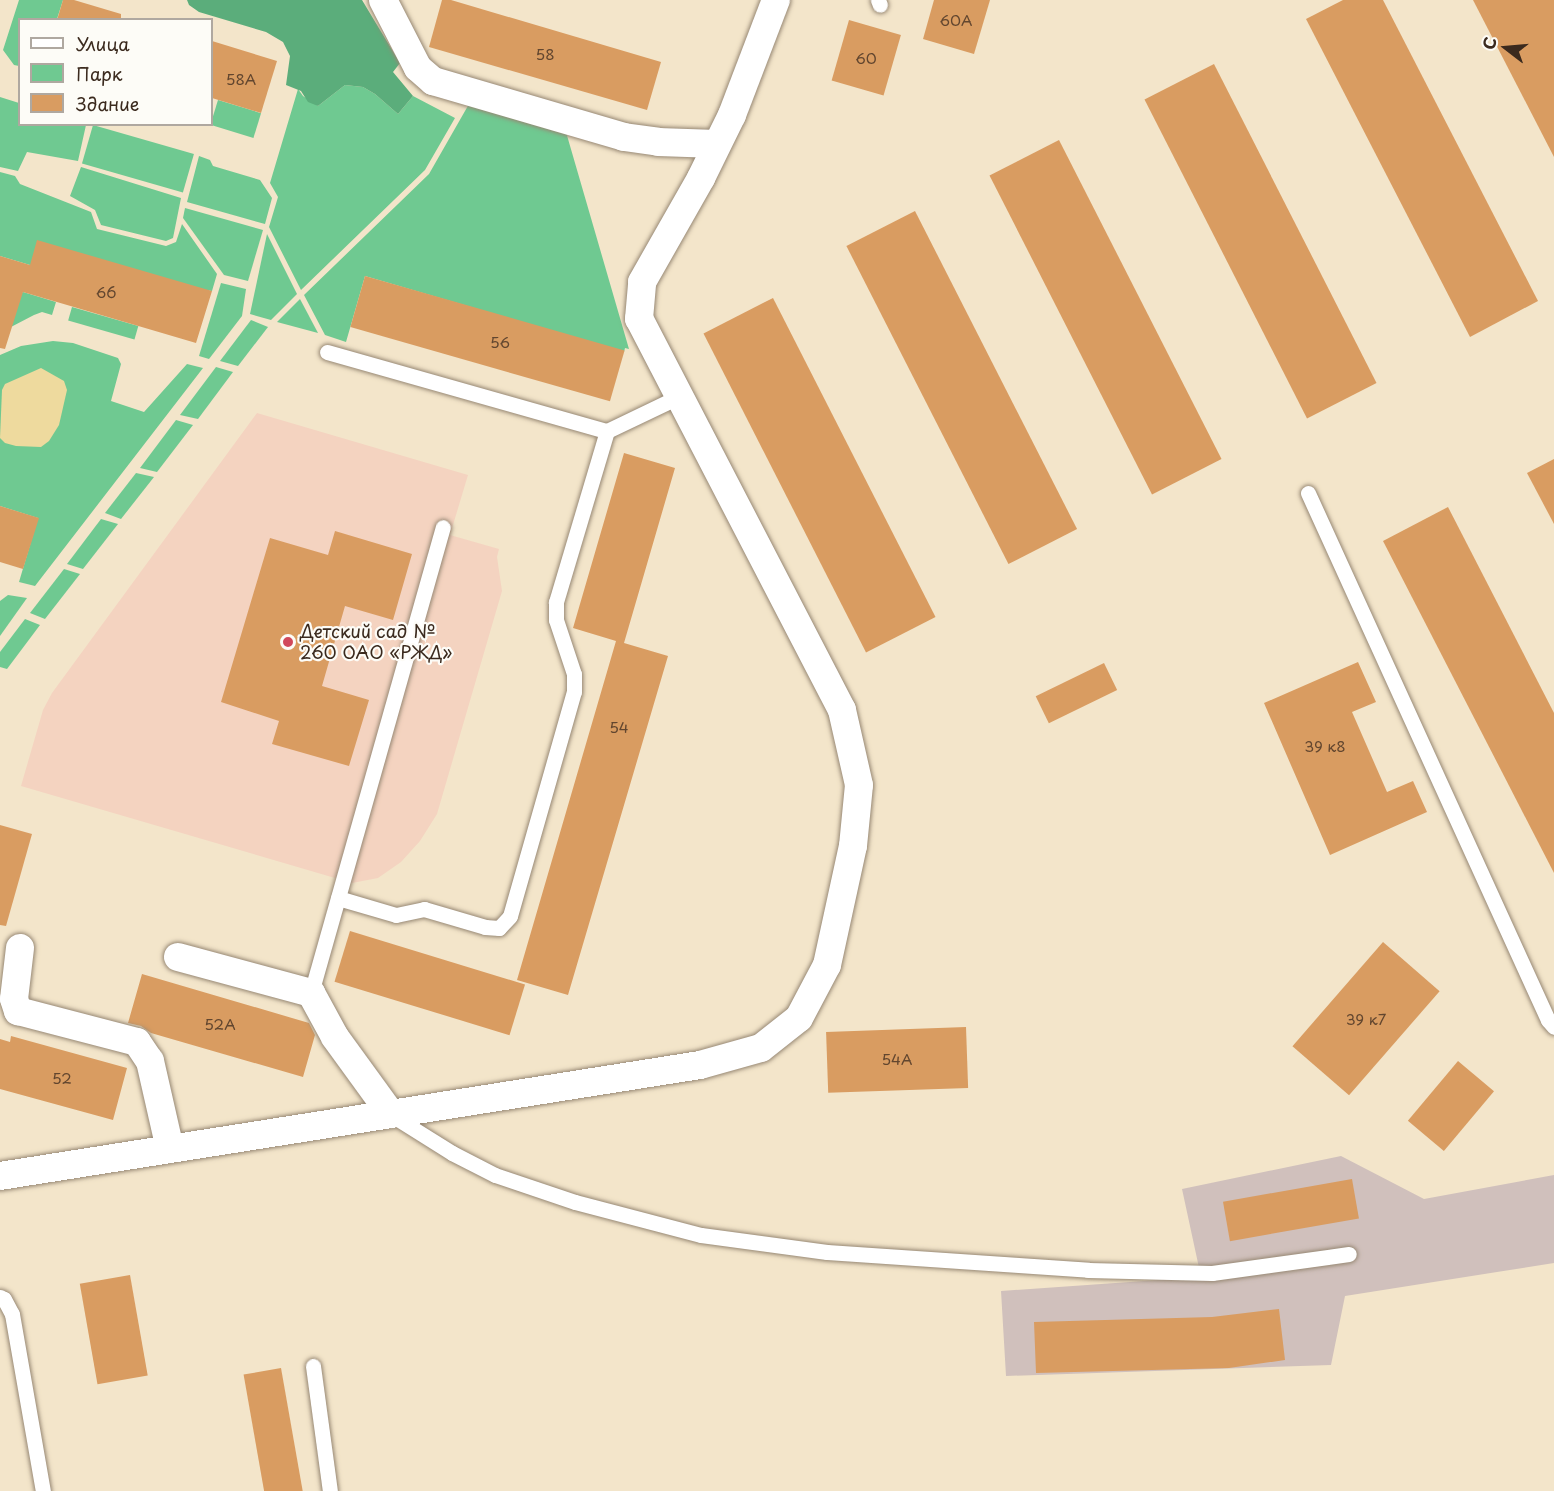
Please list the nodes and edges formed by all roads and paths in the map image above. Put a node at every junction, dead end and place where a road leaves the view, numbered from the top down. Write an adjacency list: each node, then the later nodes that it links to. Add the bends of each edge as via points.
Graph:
1 (383, 0): 3 (street, via 418,68 433,81 624,137)
2 (776, 0): 3 (street)
3 (717, 144): 5 (street, via 642,282 638,301 639,319)
4 (327, 352): 6 (lane)
5 (678, 397): 6 (lane); 14 (street, via 842,710 859,785 853,846 827,964 799,1018 761,1048 700,1065)
6 (608, 431): 9 (lane, via 556,602 556,620 574,674 574,692 510,916 499,928 485,927 424,909 396,915)
7 (1308, 494): 13 (lane)
8 (443, 527): 9 (lane)
9 (338, 898): 12 (lane)
10 (20, 948): 15 (street, via 14,999 18,1011 137,1042 150,1061)
11 (178, 957): 12 (street)
12 (311, 993): 14 (street, via 335,1036)
13 (1554, 1027)
14 (391, 1114): 15 (street); 17 (lane, via 495,1175 575,1202 701,1235 826,1252 1089,1270 1212,1273)
15 (170, 1149): 16 (street)
16 (0, 1176)
17 (1349, 1254)
18 (0, 1296): 20 (lane, via 12,1314)
19 (313, 1366): 21 (lane)
20 (43, 1491)
21 (330, 1491)

